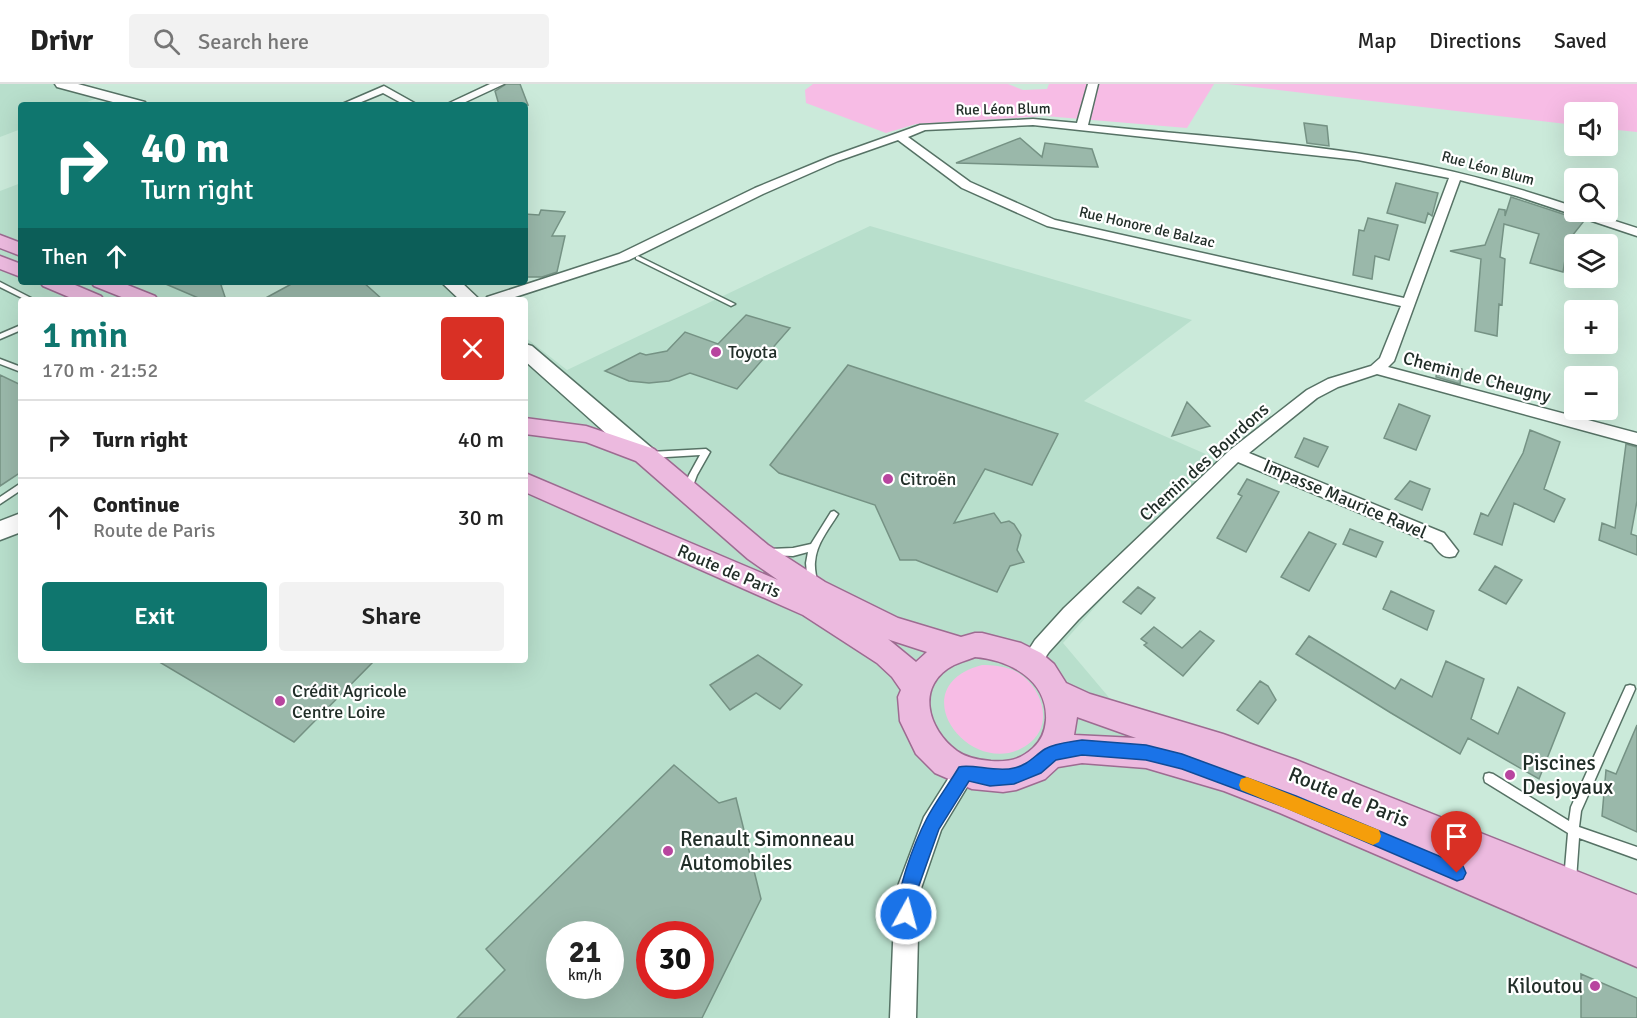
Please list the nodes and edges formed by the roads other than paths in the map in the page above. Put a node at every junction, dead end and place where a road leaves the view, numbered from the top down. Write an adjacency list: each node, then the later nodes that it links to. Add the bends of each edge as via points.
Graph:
1 (62, 84): 7 (street)
2 (373, 84): 6 (street)
3 (397, 84): 6 (street)
4 (499, 84): 10 (street)
5 (1093, 84): 11 (street)
6 (384, 89): 8 (street); 9 (street)
7 (129, 102)
8 (352, 102)
9 (408, 102)
10 (457, 102)
11 (1081, 128): 12 (street, Rue Léon Blum, via 1033,122 924,128); 13 (street, Rue Léon Blum, via 1382,160)
12 (898, 135): 30 (street, Rue Léon Blum, via 759,191 624,257); 31 (street, Rue Honore de Balzac, via 966,186 1051,223)
13 (1456, 175): 14 (street, Rue Léon Blum); 31 (street)
14 (1564, 207)
15 (1608, 222): 16 (street, Rue Léon Blum)
16 (1637, 232)
17 (0, 241): 18 (main road)
18 (18, 249)
19 (638, 258): 32 (lane)
20 (0, 262): 21 (main road)
21 (18, 270)
22 (0, 284): 26 (lane)
23 (57, 285): 27 (main road)
24 (109, 285): 28 (main road)
25 (454, 285): 29 (street)
26 (25, 297)
27 (87, 297)
28 (140, 297)
29 (468, 297)
30 (501, 297)
31 (1408, 303): 38 (street, via 1387,361)
32 (731, 304)
33 (18, 328): 34 (lane)
34 (0, 337)
35 (528, 353): 42 (street, Route de Paris)
36 (0, 361): 37 (lane)
37 (18, 369)
38 (1376, 369): 40 (street, Chemin de Cheugny); 41 (street, Chemin des Bourdons, via 1312,394)
39 (528, 426): 42 (main road, Route de Paris, via 586,434)
40 (1637, 440)
41 (1236, 454): 52 (street, Impasse Maurice Ravel, via 1438,538); 56 (street, Chemin des Bourdons, via 1071,614)
42 (645, 455): 45 (main road, Route de Paris); 45 (lane, via 706,452)
43 (528, 483): 57 (main road, Route de Paris, via 813,607 887,654)
44 (18, 488): 47 (lane)
45 (687, 491): 53 (main road, Route de Paris)
46 (18, 495): 47 (lane)
47 (0, 502)
48 (834, 514): 51 (lane)
49 (18, 523): 50 (street)
50 (0, 531)
51 (812, 547): 53 (lane, via 793,552); 54 (lane, via 810,574)
52 (1449, 551)
53 (758, 552): 54 (main road, Route de Paris)
54 (814, 590): 55 (main road, Route de Paris, via 909,636)
55 (956, 648): 56 (main road, via 994,646); 57 (main road, via 931,663)
56 (1031, 662): 59 (main road)
57 (915, 686): 61 (main road, via 912,706 916,726 927,745 944,761)
58 (1630, 689): 64 (lane, via 1575,811)
59 (1057, 693): 60 (main road, via 1063,714 1061,735); 66 (main road, Route de Paris, via 1084,707 1192,737 1309,780)
60 (1051, 754): 61 (main road, via 1035,768 1014,776 990,778); 63 (main road, Route de Paris, via 1082,748 1146,753 1214,772)
61 (965, 772): 69 (street, via 932,825 907,894)
62 (1489, 778): 64 (lane)
63 (1290, 801): 66 (lane, via 1416,845 1545,899); 68 (main road, Route de Paris)
64 (1574, 831): 65 (lane); 66 (lane)
65 (1637, 853)
66 (1562, 894): 67 (main road, Route de Paris)
67 (1637, 913)
68 (1637, 949)
69 (903, 1018)

